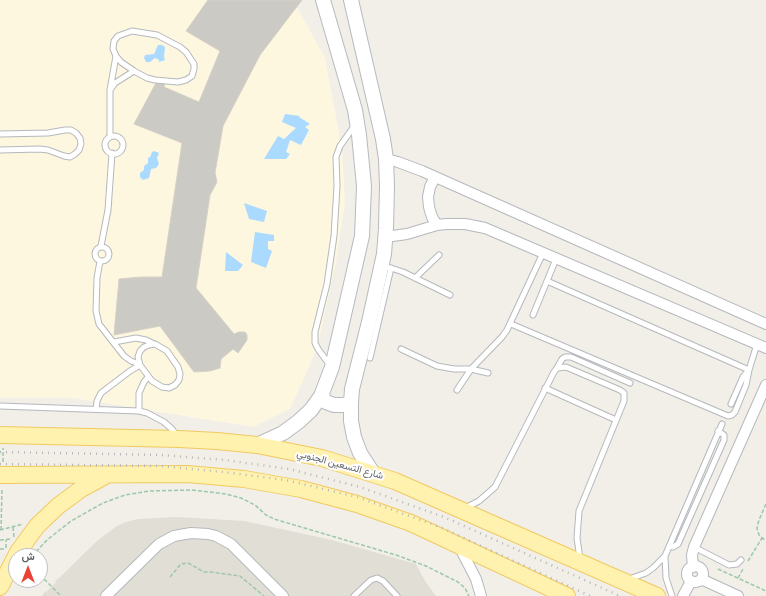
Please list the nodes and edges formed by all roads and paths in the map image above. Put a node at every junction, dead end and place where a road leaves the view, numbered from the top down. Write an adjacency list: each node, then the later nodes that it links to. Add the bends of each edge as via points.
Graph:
1 (323, 0): 6 (street)
2 (351, 0): 11 (street)
3 (116, 56): 4 (lane); 4 (lane, via 113,49 118,36 140,31 173,42 186,52 194,64 192,76 178,82 155,80); 5 (lane)
4 (134, 72): 5 (lane, via 115,83)
5 (110, 90): 8 (lane)
6 (357, 122): 33 (street, via 364,186 362,236); 33 (lane, via 340,146 336,157 338,186 334,236 327,284 315,332 315,343)
7 (0, 134): 9 (lane, via 71,130 80,138 81,144 79,150 70,157 39,149)
8 (110, 136): 10 (lane, via 105,146 107,151); 10 (lane, via 116,136 123,144 118,153)
9 (0, 150)
10 (112, 153): 15 (lane, via 108,210)
11 (386, 159): 12 (street); 14 (street, via 388,185)
12 (435, 177): 13 (street, via 429,192 429,207); 26 (street)
13 (437, 225): 14 (street, via 407,234); 16 (street, via 474,225)
14 (385, 237): 20 (street)
15 (101, 246): 19 (lane, via 95,251); 19 (lane, via 108,248 110,256)
16 (543, 253): 18 (street); 25 (lane)
17 (439, 255): 21 (lane)
18 (556, 259): 22 (lane); 29 (street)
19 (100, 261): 27 (lane, via 97,278 97,318 102,330)
20 (386, 267): 21 (lane); 31 (lane); 44 (street)
21 (415, 278): 23 (lane)
22 (547, 281): 24 (lane); 36 (lane)
23 (450, 295)
24 (533, 316)
25 (511, 324): 35 (lane); 36 (lane, via 726,416 735,412)
26 (766, 324)
27 (114, 342): 28 (lane, via 136,338); 32 (lane, via 124,356)
28 (155, 344): 32 (lane, via 140,351); 38 (lane, via 171,356 180,374 175,385 169,388 162,387)
29 (762, 346): 36 (lane)
30 (400, 349): 35 (lane, via 438,366)
31 (370, 358)
32 (140, 364): 38 (lane); 47 (lane, via 101,393)
33 (332, 367): 43 (street)
34 (557, 368): 39 (lane, via 562,359 571,357); 41 (lane); 49 (lane, via 566,367 622,392 625,398)
35 (472, 369): 37 (lane); 42 (lane)
36 (749, 370): 45 (lane, via 743,377)
37 (488, 373)
38 (148, 377): 48 (lane, via 139,393)
39 (630, 383)
40 (766, 385): 67 (street)
41 (545, 388): 49 (lane); 59 (lane, via 495,487 479,501)
42 (457, 390)
43 (321, 396): 44 (street, via 326,402 334,405); 54 (street, via 298,422 283,433)
44 (350, 403): 55 (street, via 354,437 360,453)
45 (731, 404)
46 (0, 406): 47 (lane)
47 (96, 409): 48 (lane)
48 (139, 411): 53 (lane, via 164,422)
49 (616, 420): 72 (lane, via 579,512 576,538)
50 (722, 424): 51 (lane)
51 (718, 431): 66 (lane); 66 (lane, via 724,435 724,440 678,544 674,547)
52 (0, 435): 53 (main road, شارع التسعين الجنوبي)
53 (179, 439): 54 (main road, شارع التسعين الجنوبي)
54 (257, 445): 55 (main road, شارع التسعين الجنوبي, via 322,458)
55 (373, 473): 59 (main road, شارع التسعين الجنوبي)
56 (0, 475): 57 (main road)
57 (106, 475): 65 (main road, via 187,474 280,485 363,506 411,523); 79 (main road, via 58,506 37,526 18,552)
58 (766, 504): 61 (path, via 758,524)
59 (460, 509): 72 (main road, شارع التسعين الجنوبي)
60 (13, 527): 63 (path, via 14,539)
61 (762, 538): 64 (path); 75 (path)
62 (0, 540): 63 (path)
63 (6, 540): 69 (path)
64 (766, 541)
65 (458, 544): 88 (street, via 476,579); 89 (main road)
66 (669, 546): 70 (lane)
67 (694, 546): 71 (lane, via 729,565 737,564); 77 (street, via 694,567 701,570 702,576)
68 (40, 548): 87 (path, via 59,530 103,503 149,490 192,490 241,498 274,519 426,566 458,582)
69 (6, 549)
70 (665, 556): 76 (lane, via 646,573 629,579); 91 (lane, via 666,578)
71 (741, 560)
72 (581, 562): 76 (main road, شارع التسعين الجنوبي)
73 (718, 569): 75 (path)
74 (170, 577): 83 (path, via 179,565 188,563 204,572 240,576)
75 (738, 578): 80 (path)
76 (620, 579): 90 (main road, شارع التسعين الجنوبي)
77 (696, 580): 92 (street); 93 (street)
78 (48, 583): 81 (path)
79 (0, 586)
80 (766, 591)
81 (61, 596)
82 (106, 596): 84 (street, via 159,544 174,536 199,533 216,536 231,544)
83 (264, 596)
84 (284, 596)
85 (354, 596): 86 (lane, via 377,578)
86 (397, 596)
87 (469, 596)
88 (481, 596)
89 (567, 596)
90 (657, 596)
91 (672, 596)
92 (683, 596)
93 (738, 596)

